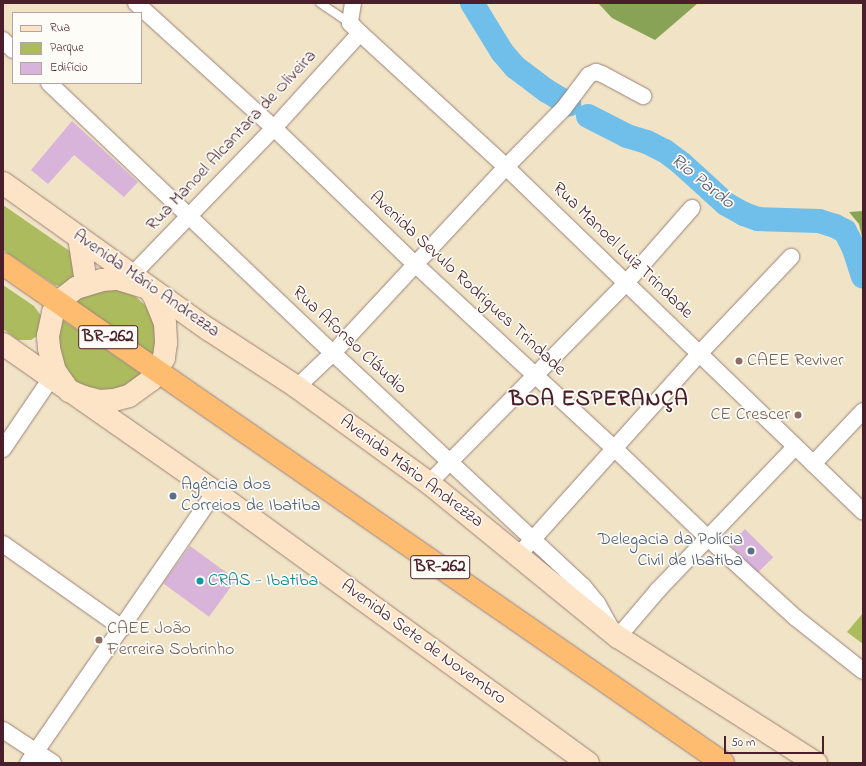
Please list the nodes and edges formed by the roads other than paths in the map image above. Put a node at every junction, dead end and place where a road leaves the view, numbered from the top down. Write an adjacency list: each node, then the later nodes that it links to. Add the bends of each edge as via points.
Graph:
1 (136, 3): 8 (street, Avenida Sevulo Rodrigues Trindade)
2 (320, 3): 3 (lane)
3 (354, 18): 8 (street, Rua Manoel Alcantara de Oliveira); 9 (street, Rua Manoel Luiz Trindade)
4 (3, 40): 5 (street)
5 (12, 49)
6 (49, 84): 12 (street, Rua Afonso Cláudio)
7 (643, 96): 9 (street, via 596,72 590,75 571,100)
8 (274, 128): 12 (street, Rua Manoel Alcantara de Oliveira); 16 (street, Avenida Sevulo Rodrigues Trindade)
9 (506, 167): 16 (street); 19 (street, Rua Manoel Luiz Trindade)
10 (3, 183): 13 (street, Avenida Mário Andrezza)
11 (692, 208): 19 (street)
12 (189, 215): 17 (street, Rua Manoel Alcantara de Oliveira); 25 (street, Rua Afonso Cláudio)
13 (79, 237): 17 (street, Avenida Mário Andrezza); 18 (street)
14 (791, 257): 26 (street)
15 (3, 264): 20 (highway, BR-262)
16 (415, 264): 25 (street); 28 (street, Avenida Sevulo Rodrigues Trindade)
17 (140, 281): 18 (street, via 118,279); 21 (street, Avenida Mário Andrezza); 23 (street, via 162,314)
18 (86, 283): 20 (street)
19 (626, 283): 26 (street, Rua Manoel Luiz Trindade); 28 (street)
20 (58, 302): 22 (street); 27 (highway, BR-262)
21 (208, 329): 23 (street, via 186,332); 31 (street, Avenida Mário Andrezza)
22 (48, 336): 24 (street); 32 (street, via 55,371)
23 (166, 343): 27 (street, via 164,358)
24 (9, 348): 29 (street, Avenida Sete de Novembro)
25 (333, 353): 31 (street); 38 (street, Rua Afonso Cláudio)
26 (699, 354): 35 (street, Rua Manoel Luiz Trindade); 36 (street)
27 (158, 371): 30 (street); 53 (highway, BR-262)
28 (535, 376): 36 (street, Avenida Sevulo Rodrigues Trindade); 38 (street)
29 (51, 378): 32 (street, Avenida Sete de Novembro); 37 (street)
30 (143, 387): 32 (street, via 130,396 114,400 84,397); 34 (street, via 134,398 128,419)
31 (297, 387): 40 (street, Avenida Mário Andrezza)
32 (69, 391): 34 (street, Avenida Sete de Novembro)
33 (863, 411): 39 (street)
34 (146, 445): 41 (street, Avenida Sete de Novembro)
35 (795, 447): 39 (street, Rua Manoel Luiz Trindade); 43 (street)
36 (614, 448): 43 (street, Avenida Sevulo Rodrigues Trindade); 45 (street)
37 (3, 449)
38 (450, 463): 40 (street); 45 (street, Rua Afonso Cláudio)
39 (813, 464): 42 (street, Rua Manoel Luiz Trindade)
40 (429, 483): 45 (street, Avenida Mário Andrezza)
41 (215, 492): 46 (street); 52 (street, Avenida Sete de Novembro)
42 (863, 512)
43 (708, 538): 47 (street); 48 (street, Avenida Sevulo Rodrigues Trindade, via 796,618)
44 (3, 544): 46 (street)
45 (525, 548): 47 (street, Avenida Mário Andrezza)
46 (122, 628): 50 (street)
47 (616, 636): 54 (street, Avenida Mário Andrezza)
48 (863, 671)
49 (3, 730): 50 (street)
50 (32, 758): 51 (street)
51 (53, 763)
52 (588, 763)
53 (723, 763)
54 (816, 763)

